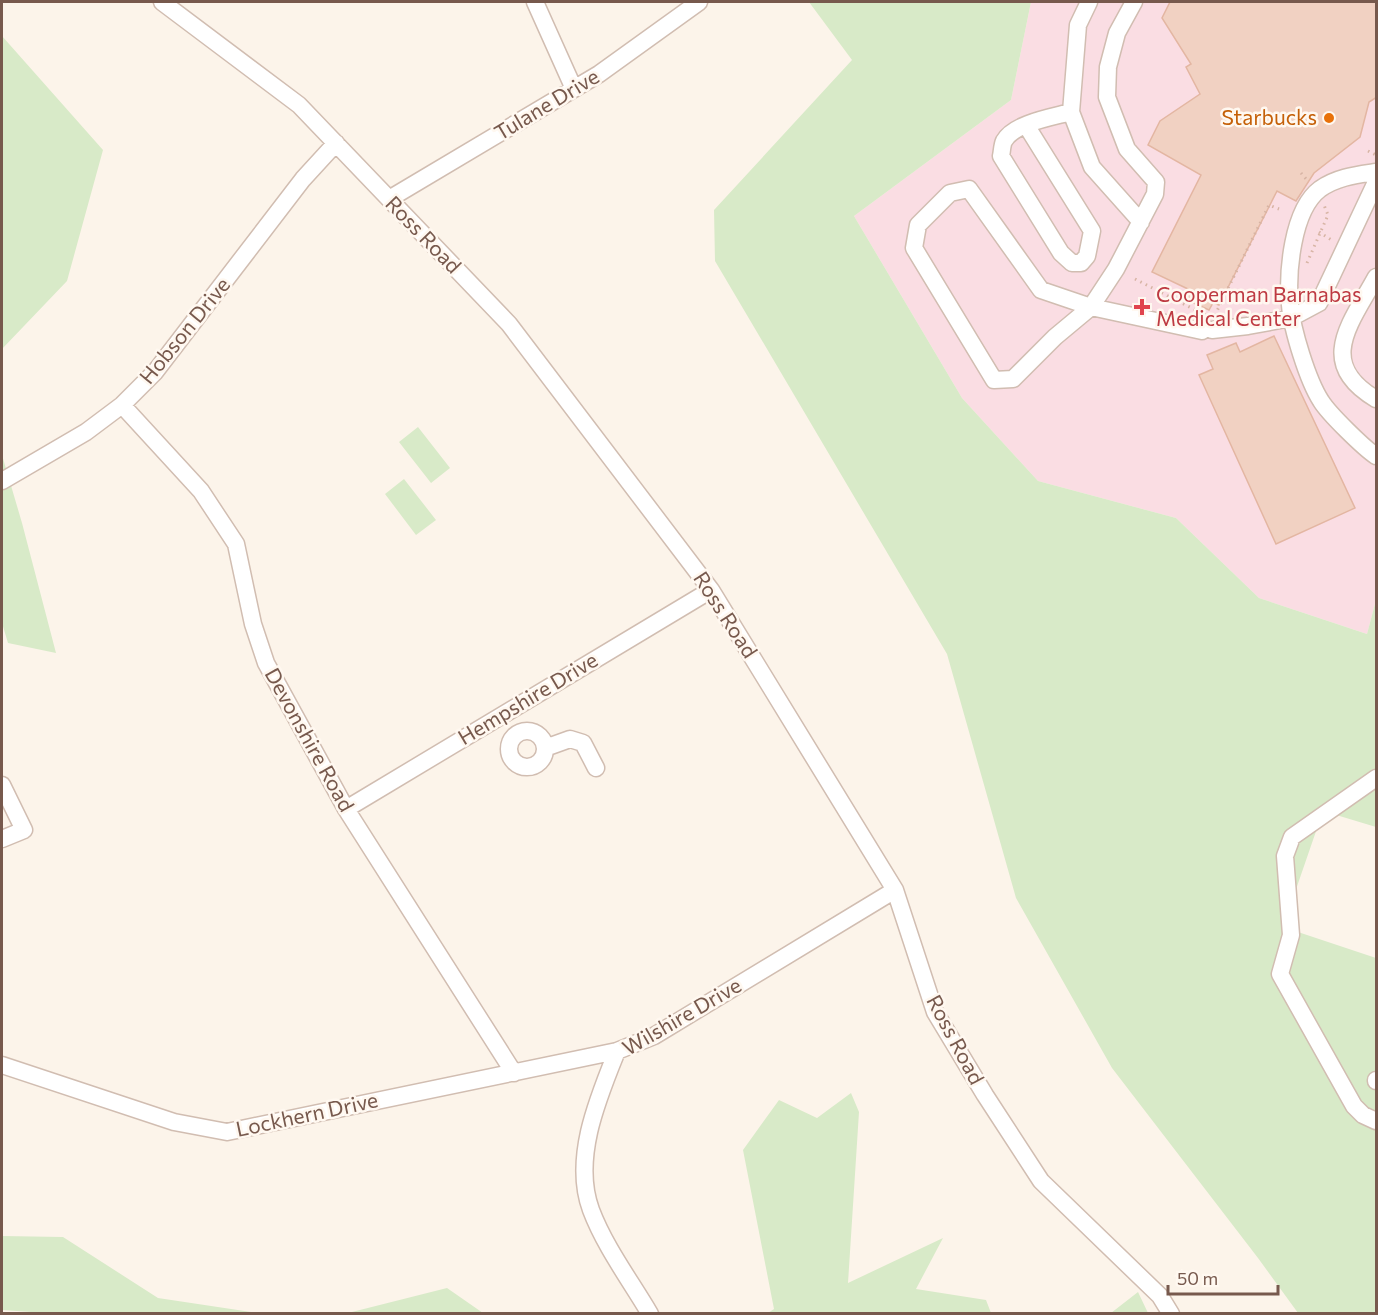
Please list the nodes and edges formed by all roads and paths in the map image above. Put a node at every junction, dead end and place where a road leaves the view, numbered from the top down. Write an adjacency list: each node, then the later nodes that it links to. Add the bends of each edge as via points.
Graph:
1 (162, 2): 9 (street, Ross Road, via 299,105)
2 (535, 2): 6 (street)
3 (699, 2): 6 (street, Tulane Drive)
4 (1089, 2): 7 (street, via 1078,25)
5 (1134, 2): 17 (street, via 1117,33 1108,68 1107,97 1127,149 1156,182 1155,194)
6 (574, 89): 15 (street, Tulane Drive)
7 (1071, 112): 8 (street); 17 (street, via 1092,166)
8 (1026, 125): 8 (street, via 1004,141 1002,156 1061,254 1072,263 1081,263 1087,256 1092,231)
9 (336, 143): 15 (street, Ross Road); 24 (street, Hobson Drive, via 303,179 155,372)
10 (1368, 151): 11 (path)
11 (1377, 155)
12 (1377, 172): 14 (street, via 1340,178)
13 (1377, 182): 22 (street, via 1319,303)
14 (1317, 192): 18 (path, via 1328,215); 22 (street, via 1304,208 1291,261)
15 (389, 199): 27 (street, Ross Road, via 509,324)
16 (1279, 209): 20 (path, via 1269,205 1213,319)
17 (1141, 222): 21 (street)
18 (1303, 273)
19 (1377, 277): 23 (street, via 1342,341 1342,361 1359,388)
20 (1135, 279)
21 (1091, 307): 21 (street, via 1013,379 994,380 914,248 918,225 950,193 969,189 1041,291); 22 (street, via 1207,330)
22 (1291, 318): 25 (street, via 1321,402)
23 (1377, 399)
24 (122, 405): 26 (street, Hobson Drive, via 86,432); 34 (street, Devonshire Road, via 201,491 236,544 253,624 266,663)
25 (1373, 450)
26 (2, 481)
27 (711, 590): 28 (street, Hempshire Drive); 36 (street, Ross Road)
28 (504, 714): 29 (street); 34 (street, Hempshire Drive)
29 (515, 734): 30 (street, via 532,731 542,738); 30 (street, via 510,754 516,764 527,767 538,763)
30 (545, 748): 31 (street, via 570,739 583,743)
31 (596, 768)
32 (1377, 778): 40 (street, via 1292,837 1286,856 1291,935 1280,974 1354,1106)
33 (2, 785): 35 (street, via 24,830)
34 (346, 809): 39 (street, Devonshire Road)
35 (2, 839)
36 (895, 890): 37 (street, Wilshire Drive, via 654,1036); 42 (street, Ross Road, via 935,1012 985,1095 1041,1181 1160,1296)
37 (617, 1051): 39 (street, Lockhern Drive); 41 (street, Wilshire Drive, via 591,1127 584,1168 591,1208 606,1242)
38 (2, 1065): 39 (street, Lockhern Drive, via 174,1122 227,1132)
39 (514, 1072)
40 (1377, 1121)
41 (650, 1314)
42 (1171, 1314)

